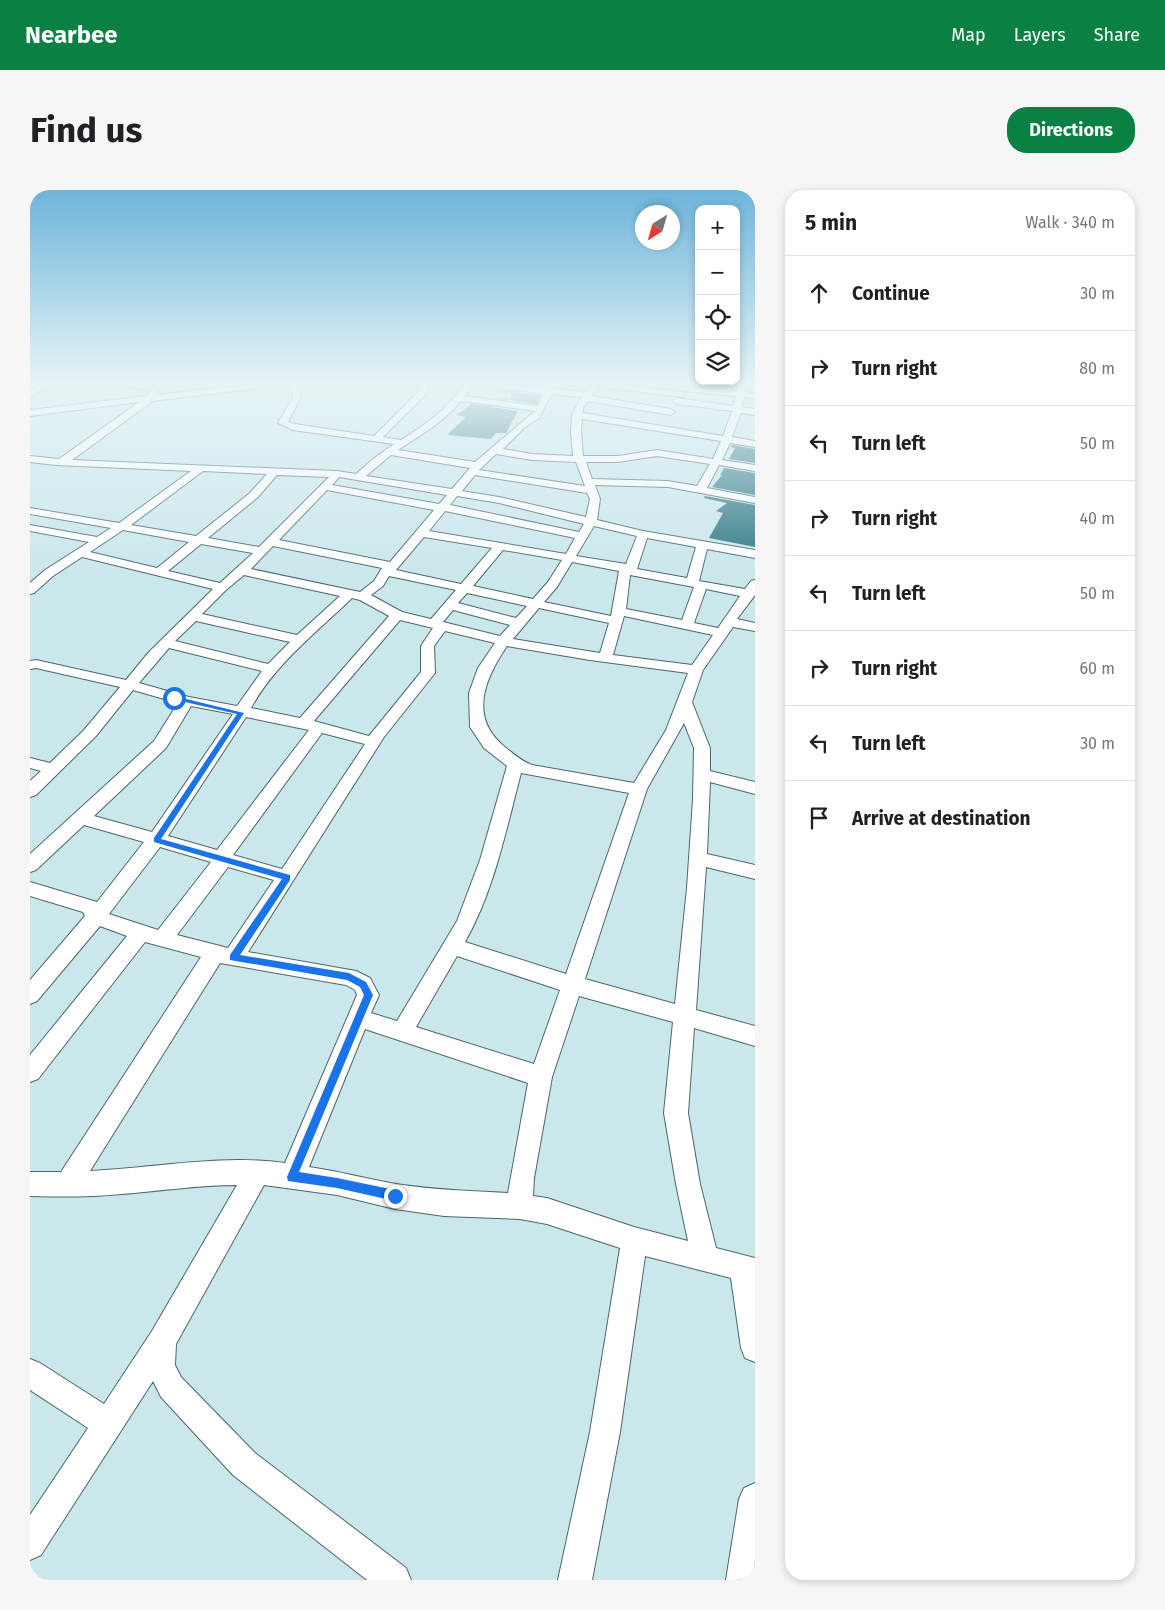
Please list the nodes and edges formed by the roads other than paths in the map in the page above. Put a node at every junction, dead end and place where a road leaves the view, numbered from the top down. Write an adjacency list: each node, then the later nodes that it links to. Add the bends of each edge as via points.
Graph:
1 (81, 447): 10 (street)
2 (398, 447): 7 (street)
3 (499, 447): 6 (street)
4 (577, 447): 9 (street)
5 (723, 447): 11 (street)
6 (494, 451): 9 (street); 15 (street)
7 (390, 452): 15 (street); 18 (street)
8 (30, 458): 10 (street)
9 (580, 459): 11 (street, via 618,459 657,453); 19 (street)
10 (59, 462): 12 (street); 14 (street)
11 (717, 462): 13 (street); 21 (street)
12 (201, 468): 16 (street); 27 (street)
13 (755, 468)
14 (39, 469)
15 (475, 469): 19 (street); 22 (street)
16 (275, 471): 17 (street); 32 (street, via 254,496)
17 (337, 474): 18 (street); 20 (street)
18 (359, 477): 22 (street)
19 (589, 486): 21 (street, via 638,482); 26 (street, via 595,499)
20 (326, 487): 24 (street); 35 (street)
21 (702, 489): 23 (street)
22 (456, 492): 24 (street); 26 (street)
23 (755, 500)
24 (443, 508): 29 (street); 31 (street)
25 (33, 514): 27 (street)
26 (591, 522): 30 (street); 31 (street)
27 (121, 526): 32 (street); 33 (street)
28 (30, 528): 33 (street)
29 (422, 533): 36 (street); 40 (street)
30 (643, 534): 34 (street); 42 (street)
31 (582, 536): 39 (street)
32 (201, 540): 35 (street); 43 (street)
33 (99, 541): 37 (street)
34 (703, 544): 38 (street); 44 (street)
35 (266, 547): 40 (street); 41 (street)
36 (499, 547): 39 (street); 46 (street)
37 (79, 553): 43 (street); 48 (street)
38 (755, 554)
39 (569, 557): 42 (street, via 618,565); 50 (street)
40 (389, 568): 46 (street); 49 (street, via 379,583)
41 (242, 571): 45 (street); 49 (street)
42 (628, 571): 44 (street); 54 (street)
43 (159, 572): 45 (street)
44 (697, 584): 47 (street); 57 (street)
45 (222, 587): 53 (street)
46 (466, 588): 50 (street); 51 (street)
47 (752, 589): 59 (street)
48 (30, 590)
49 (356, 595): 52 (street); 60 (street)
50 (537, 604): 54 (street); 55 (street)
51 (450, 605): 55 (street); 56 (street)
52 (396, 615): 56 (street); 71 (street)
53 (193, 616): 60 (street); 62 (street)
54 (618, 616): 57 (street); 63 (street)
55 (519, 624): 61 (street)
56 (438, 625): 61 (street); 72 (street, via 428,643 428,673)
57 (687, 625): 59 (street)
58 (755, 627): 59 (street)
59 (726, 628): 66 (street)
60 (302, 640): 65 (street)
61 (503, 641): 63 (street); 74 (street, via 485,668 476,693 478,727 490,744)
62 (166, 643): 65 (street); 67 (street)
63 (606, 658): 66 (street)
64 (30, 665): 67 (street)
65 (271, 669): 70 (street, via 249,696)
66 (696, 670): 69 (street)
67 (130, 685): 68 (street); 75 (street, via 90,733)
68 (187, 701): 70 (street); 80 (street, via 160,744)
69 (684, 702): 76 (street, via 702,748); 78 (street, via 674,730)
70 (241, 713): 71 (street); 81 (street)
71 (311, 726): 72 (street); 82 (street)
72 (375, 742): 86 (street)
73 (30, 762): 75 (street)
74 (515, 765): 78 (street); 91 (street, via 489,860)
75 (53, 769): 79 (street)
76 (702, 774): 77 (street); 83 (street)
77 (755, 788)
78 (639, 789): 93 (street)
79 (30, 791)
80 (81, 818): 81 (street); 84 (street)
81 (156, 840): 82 (street); 88 (street)
82 (222, 857): 86 (street); 90 (street, via 220,864)
83 (698, 858): 85 (street); 95 (street)
84 (30, 865)
85 (755, 872)
86 (287, 877): 92 (street)
87 (30, 889): 88 (street, via 90,907)
88 (96, 917): 89 (street); 94 (street)
89 (141, 933): 90 (street); 99 (street)
90 (162, 939): 92 (street)
91 (454, 947): 93 (street); 97 (street)
92 (224, 956): 96 (street, via 349,977 363,984 368,995); 104 (street)
93 (574, 985): 95 (street); 100 (street)
94 (30, 995)
95 (686, 1016): 98 (street); 107 (street, via 676,1113)
96 (359, 1018): 97 (street); 102 (street)
97 (402, 1032): 100 (street)
98 (755, 1036)
99 (30, 1072)
100 (541, 1076): 105 (street)
101 (258, 1172): 102 (street); 104 (street); 109 (street)
102 (292, 1177): 105 (street, via 444,1203)
103 (30, 1184): 104 (street)
104 (67, 1185)
105 (520, 1206): 106 (street, via 547,1211)
106 (634, 1240): 107 (street); 116 (street, via 605,1432)
107 (705, 1257): 108 (street)
108 (749, 1270): 110 (street)
109 (162, 1341): 112 (street); 115 (street, via 162,1367 171,1387 244,1464)
110 (755, 1348)
111 (30, 1373): 112 (street)
112 (107, 1423): 114 (street)
113 (755, 1499): 117 (street)
114 (30, 1544)
115 (394, 1580)
116 (575, 1580)
117 (743, 1580)

